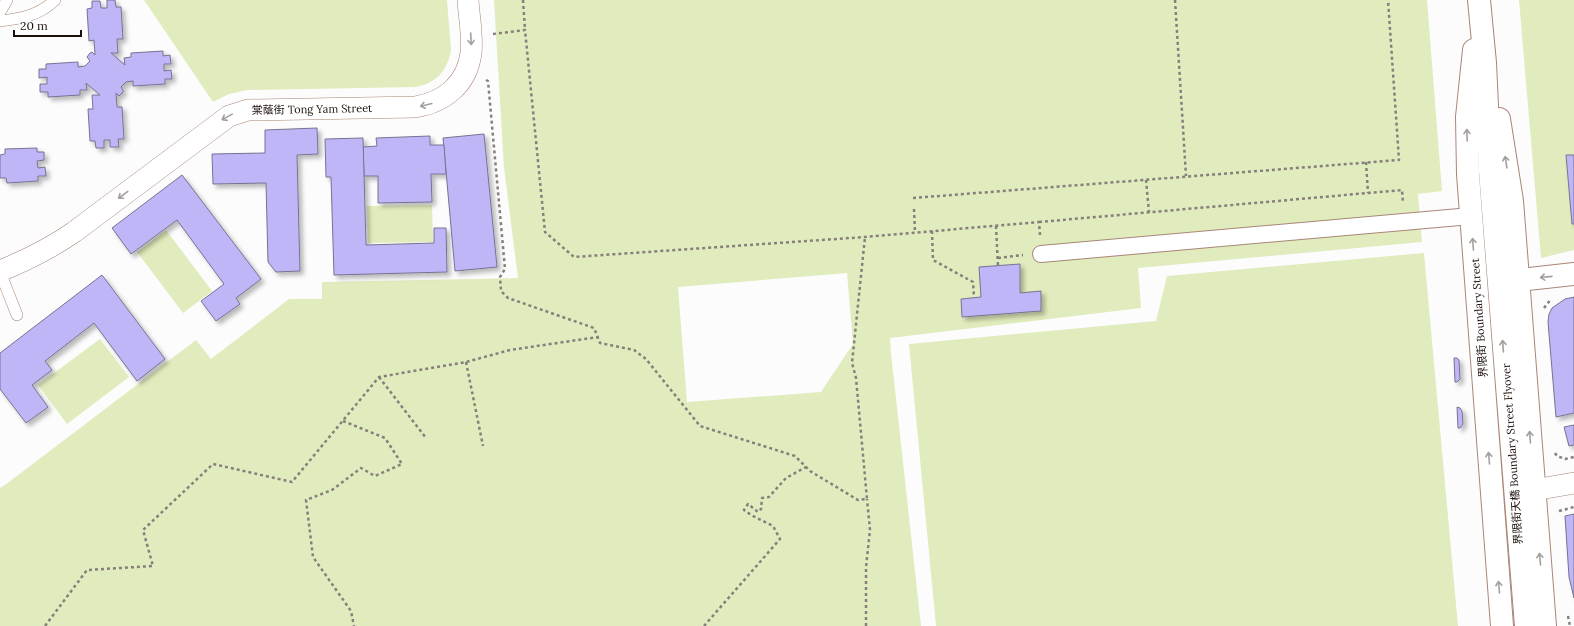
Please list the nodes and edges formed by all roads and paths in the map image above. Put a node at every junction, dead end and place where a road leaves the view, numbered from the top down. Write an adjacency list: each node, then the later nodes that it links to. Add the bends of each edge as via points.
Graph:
1 (7, 0): 8 (lane)
2 (55, 0): 9 (lane, via 34,14 16,20)
3 (468, 0): 30 (street, 棠蔭街 Tong Yam Street, one-way to 30, via 471,51 469,63 458,85 439,101 416,107 248,110 229,116 51,248)
4 (523, 0): 10 (path)
5 (1175, 0): 14 (path)
6 (1388, 0): 13 (path, via 1399,160)
7 (1480, 6): 20 (main road, 界限街 Boundary Street, one-way to 7, via 1467,117); 32 (main road, 界限街 Boundary Street, one-way to 7, via 1490,171)
8 (0, 12)
9 (0, 21)
10 (525, 30): 11 (path); 26 (path, via 545,232 574,257)
11 (486, 35)
12 (484, 79): 37 (path, via 488,81 505,269 500,277 501,291 508,298 594,328)
13 (1366, 162): 14 (path); 16 (path)
14 (1186, 176): 15 (path)
15 (1146, 180): 17 (path); 19 (path)
16 (1368, 193): 19 (path); 21 (path, via 1402,190)
17 (913, 198)
18 (914, 210): 25 (path)
19 (1149, 212): 22 (path)
20 (1472, 216): 21 (street); 55 (main road, 界限街 Boundary Street, one-way to 20)
21 (1405, 221): 27 (street)
22 (1039, 222): 23 (path); 27 (path)
23 (996, 226): 24 (path); 28 (path)
24 (932, 231): 25 (path); 34 (path, via 933,260 973,282)
25 (915, 233): 26 (path)
26 (865, 237): 48 (path, via 852,363 856,378)
27 (1035, 254): 28 (path)
28 (998, 258): 29 (path)
29 (998, 266)
30 (0, 272): 36 (lane)
31 (1574, 274): 32 (main road, one-way to 32)
32 (1509, 281): 47 (main road, 界限街 Boundary Street, one-way to 32); 56 (main road, 界限街天橋 Boundary Street Flyover, one-way to 32)
33 (1555, 296): 35 (path)
34 (974, 297)
35 (1543, 311)
36 (17, 315)
37 (598, 337): 38 (path, via 510,350); 45 (path, via 600,343 634,350 646,359 700,426 795,456)
38 (466, 362): 39 (path); 42 (path)
39 (379, 377): 40 (path); 41 (path)
40 (342, 421): 51 (path, via 292,482 212,464 143,530 153,566 87,570); 52 (path, via 385,438 402,464 374,476 361,468 332,490 306,500 313,557 351,611)
41 (426, 438)
42 (483, 446)
43 (1574, 457): 44 (path)
44 (1565, 459)
45 (806, 466): 48 (path, via 858,500); 53 (path, via 786,478 769,497 762,498 758,512 748,504 744,510 772,526 780,539)
46 (1574, 483): 47 (street)
47 (1534, 490): 57 (main road, 界限街 Boundary Street, one-way to 47)
48 (867, 499): 54 (path, via 870,530 866,567)
49 (1574, 508): 50 (path)
50 (1559, 511)
51 (45, 626)
52 (354, 626)
53 (704, 626)
54 (866, 626)
55 (1502, 626)
56 (1526, 626)
57 (1545, 626)

